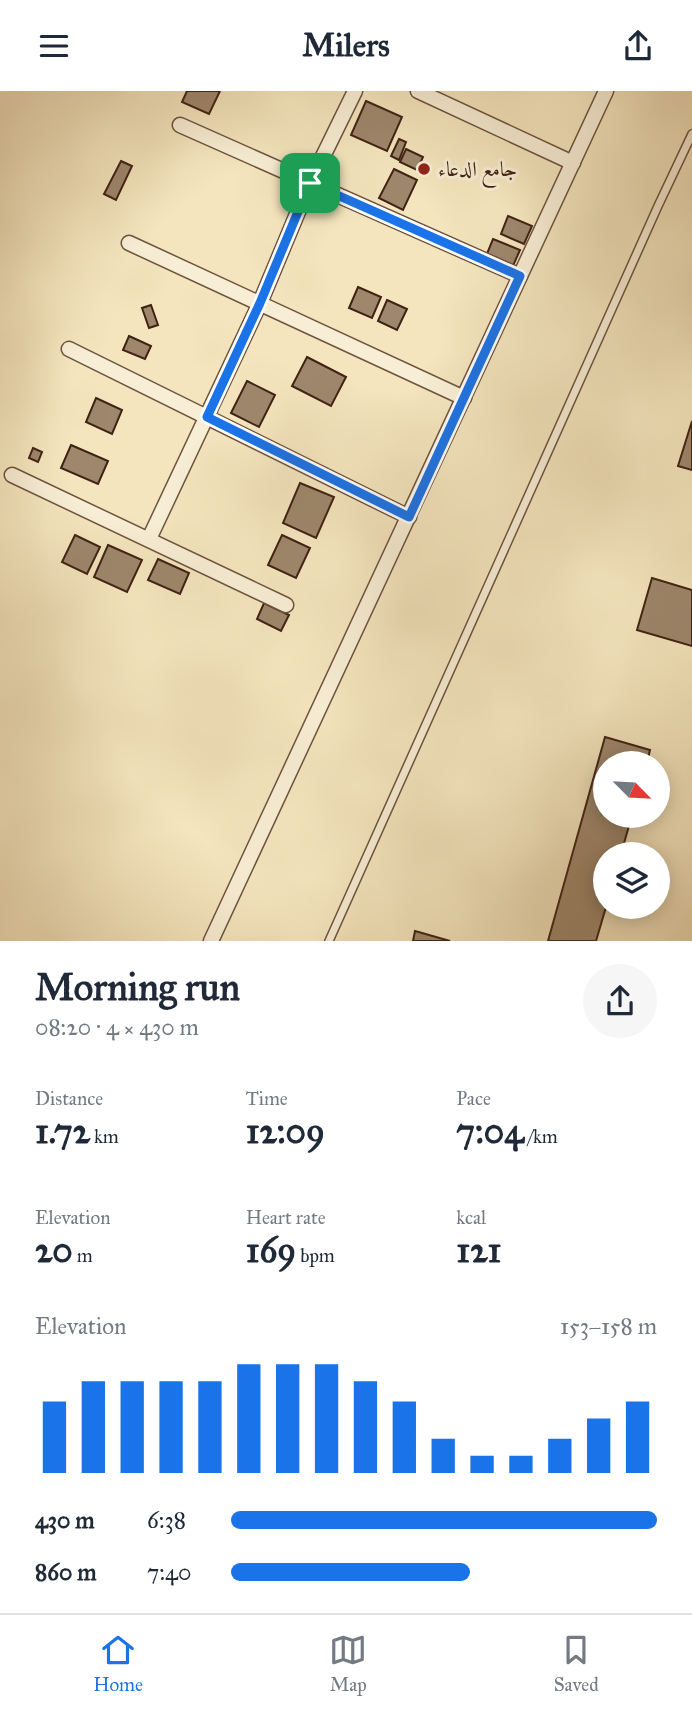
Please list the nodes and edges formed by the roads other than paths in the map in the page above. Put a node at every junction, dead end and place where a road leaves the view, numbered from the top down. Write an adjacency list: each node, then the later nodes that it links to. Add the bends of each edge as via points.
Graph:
1 (355, 91): 7 (street)
2 (418, 91): 6 (street)
3 (606, 91): 6 (street)
4 (180, 125): 7 (street)
5 (692, 134): 19 (lane)
6 (573, 163): 9 (street)
7 (310, 183): 9 (street); 10 (street)
8 (129, 243): 10 (street)
9 (520, 276): 12 (street)
10 (260, 303): 12 (street); 13 (street)
11 (69, 349): 13 (street)
12 (464, 398): 15 (street)
13 (207, 417): 15 (street); 16 (street)
14 (12, 475): 16 (street)
15 (409, 517): 18 (street)
16 (149, 539): 17 (street)
17 (286, 605)
18 (211, 941)
19 (329, 941)

